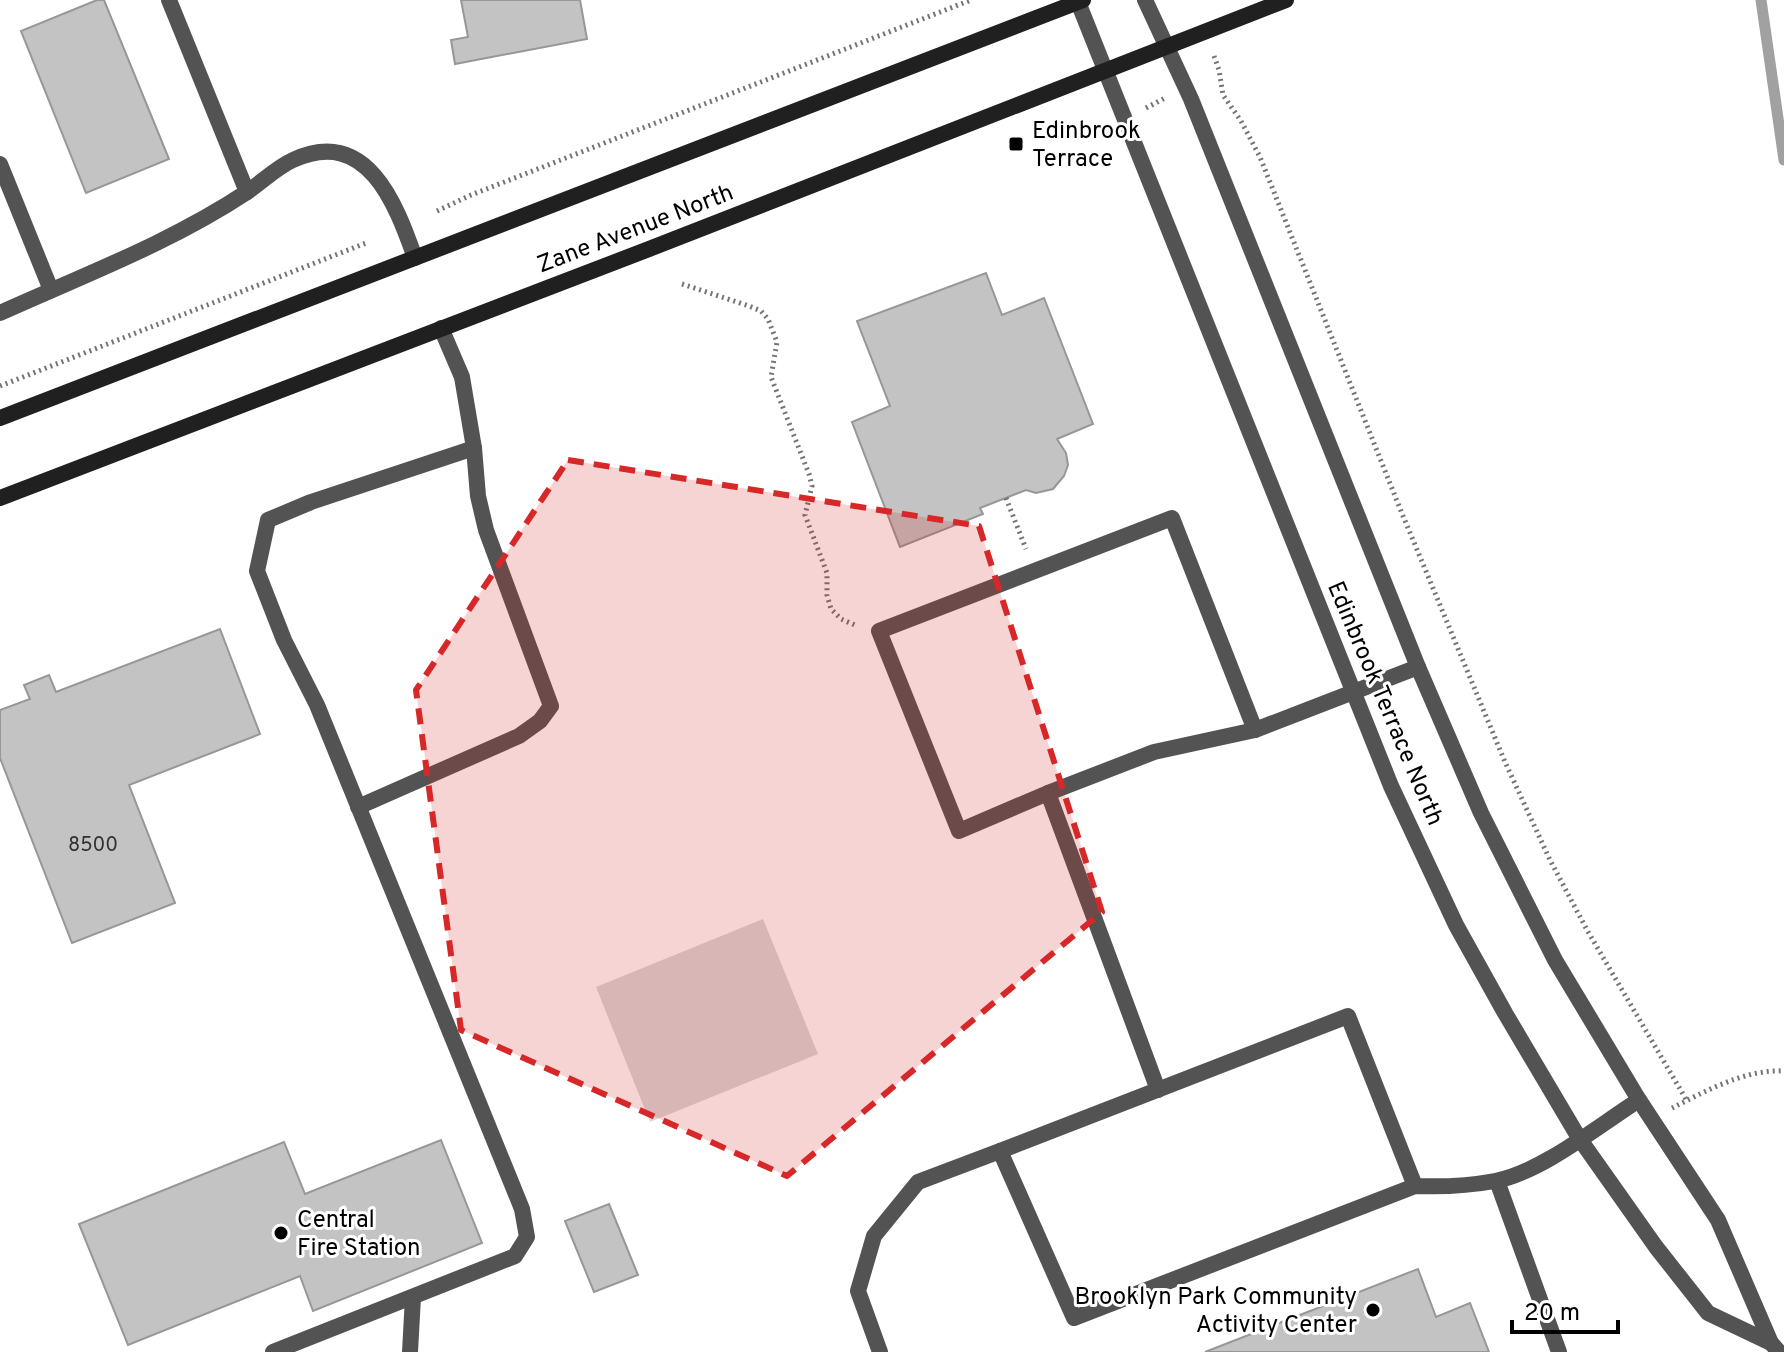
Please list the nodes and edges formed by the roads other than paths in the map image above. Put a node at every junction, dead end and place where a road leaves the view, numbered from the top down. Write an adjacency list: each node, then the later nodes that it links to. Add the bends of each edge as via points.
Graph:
1 (169, 0): 9 (street)
2 (1145, 0): 5 (street, Edinbrook Terrace North)
3 (1286, 0): 5 (main road, Zane Avenue North)
4 (1079, 1): 6 (street, Edinbrook Terrace North); 10 (main road)
5 (1167, 46): 6 (main road, Zane Avenue North); 17 (street, Edinbrook Terrace North)
6 (1105, 71): 13 (main road, Zane Avenue North); 18 (street, Edinbrook Terrace North)
7 (0, 164): 8 (street)
8 (5, 189): 11 (street)
9 (247, 192): 10 (street, via 309,154 348,156 368,166 384,185); 11 (street, via 164,242)
10 (415, 258): 14 (main road)
11 (51, 290): 12 (street)
12 (0, 313)
13 (441, 328): 15 (street, via 462,377); 16 (main road, Zane Avenue North)
14 (0, 418)
15 (474, 448): 21 (street, via 486,530 551,706 519,736); 21 (street, via 268,520 257,571)
16 (0, 498)
17 (1418, 667): 18 (street); 23 (street, Edinbrook Terrace North, via 1523,898)
18 (1354, 693): 19 (street); 24 (street, Edinbrook Terrace North, via 1456,925)
19 (1255, 730): 20 (street, via 1154,752); 20 (street, via 1172,518 879,631 959,831)
20 (1048, 793): 22 (street)
21 (358, 807): 28 (street, via 522,1209 527,1237 515,1256)
22 (1158, 1090): 25 (street); 27 (street, via 1348,1016)
23 (1639, 1100): 24 (street); 29 (street, Edinbrook Terrace North, via 1718,1220)
24 (1579, 1138): 26 (street, via 1547,1160); 29 (street, Edinbrook Terrace North, via 1708,1313)
25 (1000, 1151): 27 (street, via 1074,1318); 32 (street, via 918,1182 874,1236 858,1291)
26 (1497, 1181): 27 (street); 33 (street)
27 (1415, 1186)
28 (413, 1297): 30 (street); 31 (street)
29 (1775, 1348)
30 (273, 1352)
31 (410, 1352)
32 (880, 1352)
33 (1559, 1352)

